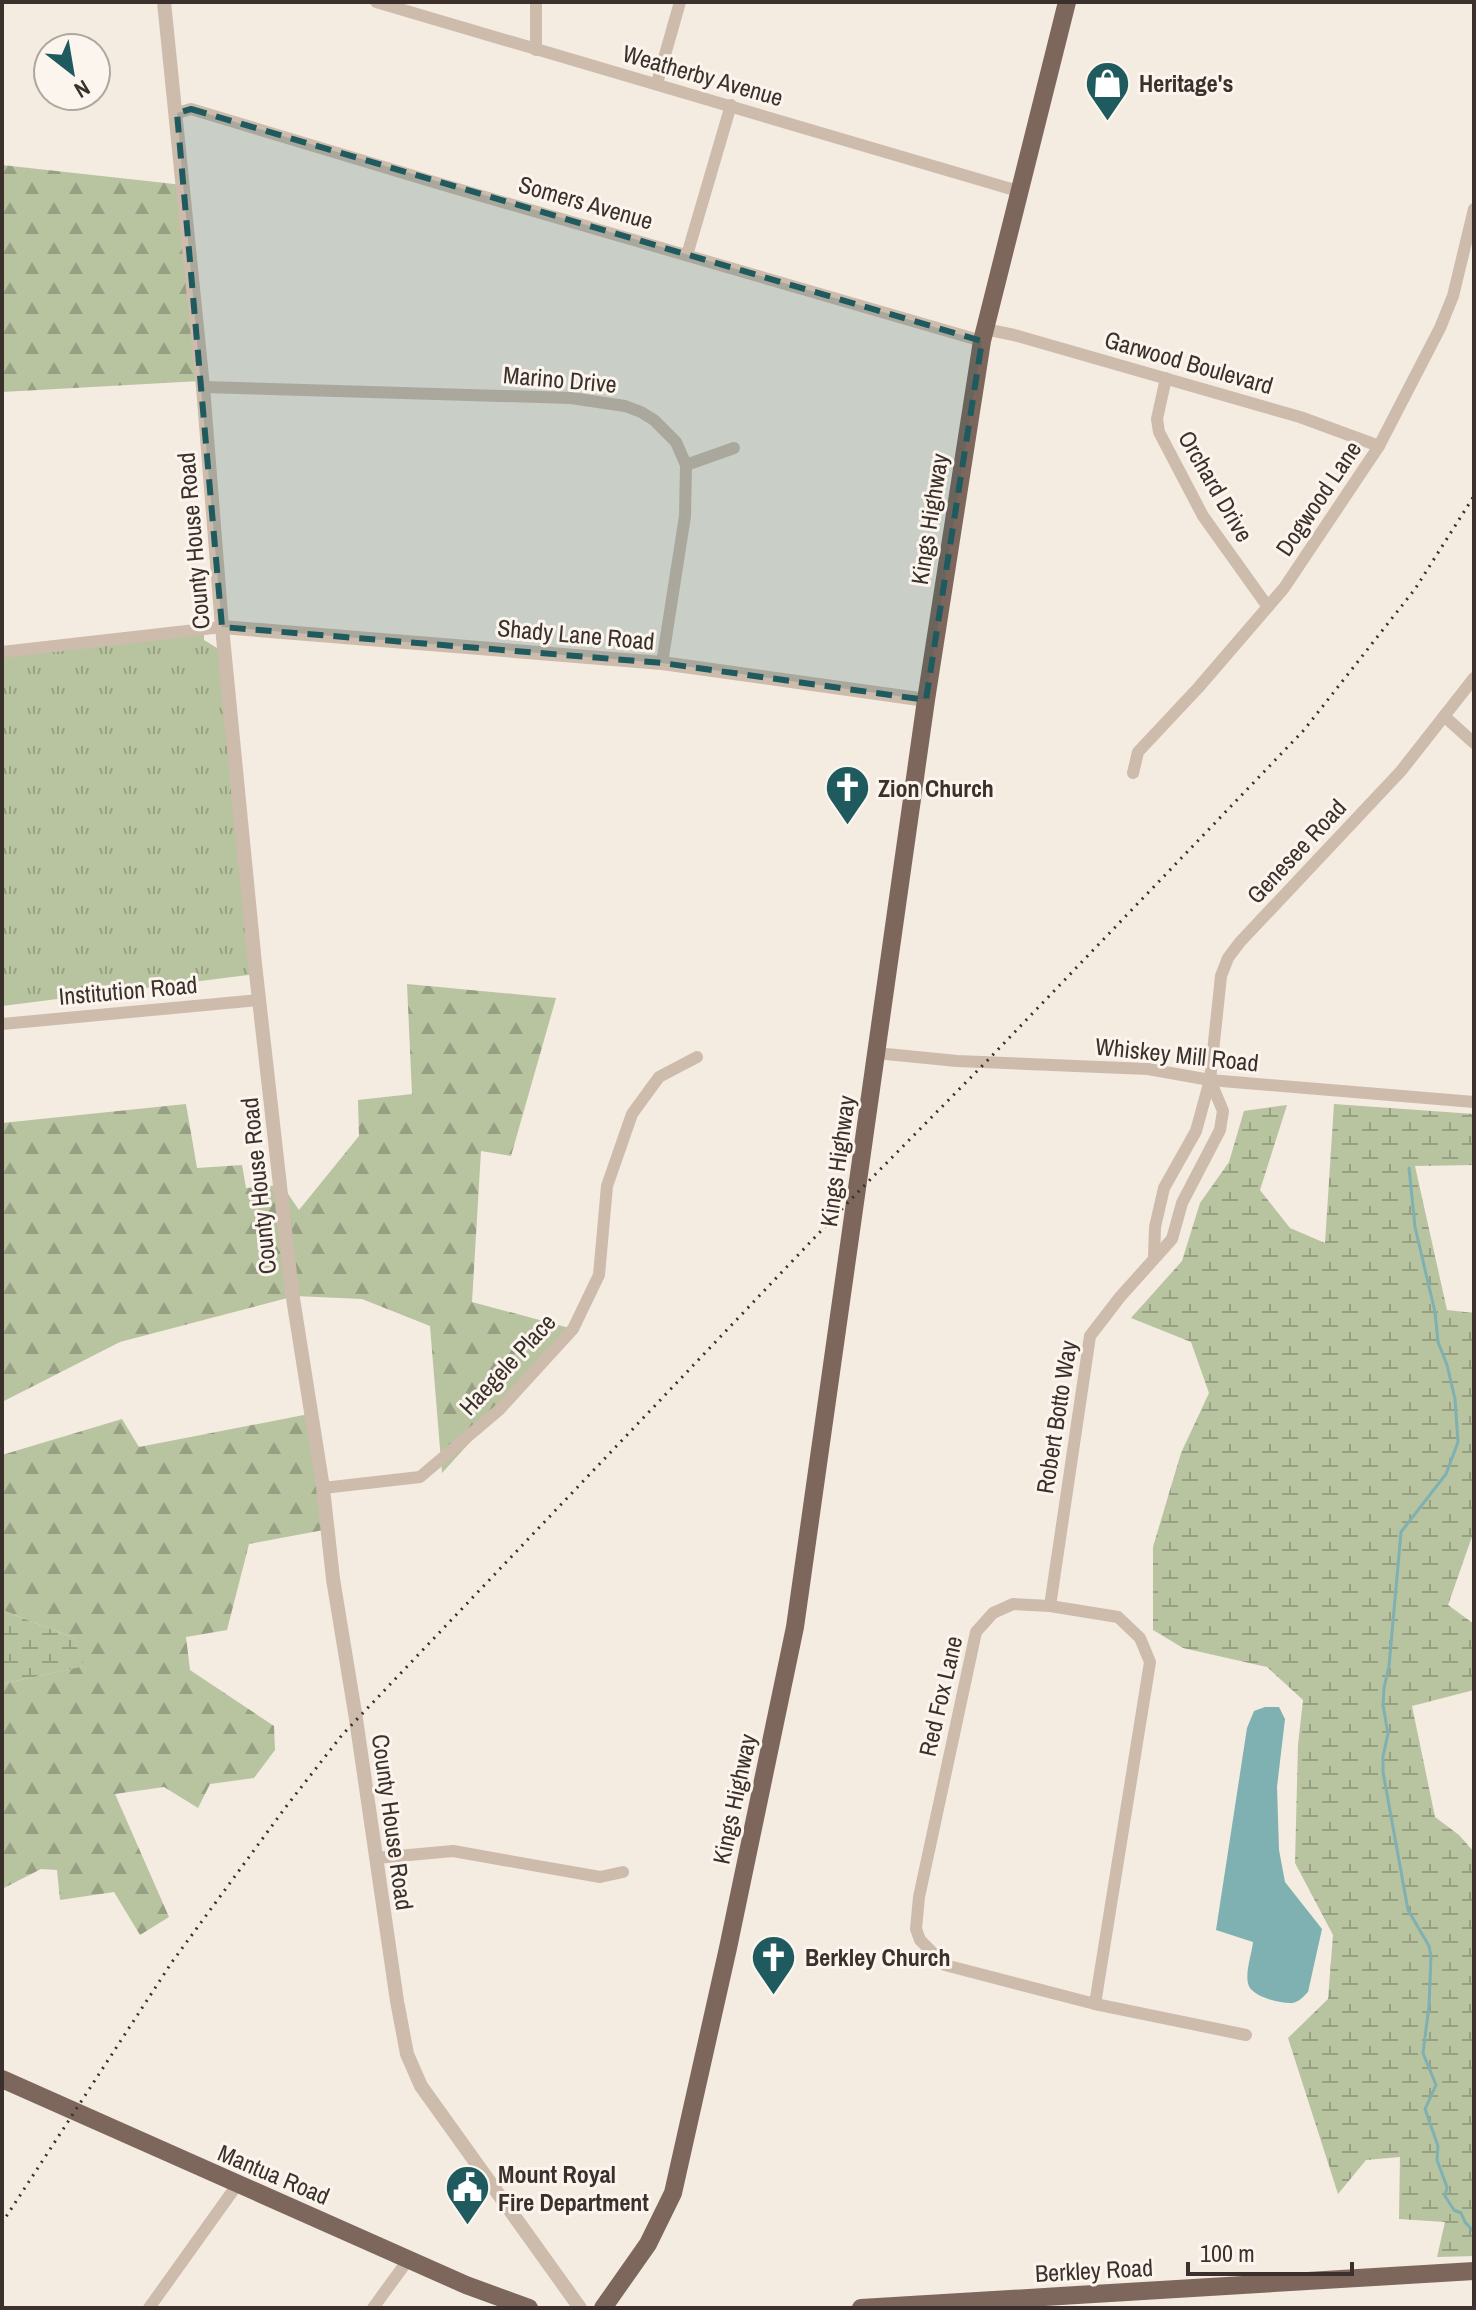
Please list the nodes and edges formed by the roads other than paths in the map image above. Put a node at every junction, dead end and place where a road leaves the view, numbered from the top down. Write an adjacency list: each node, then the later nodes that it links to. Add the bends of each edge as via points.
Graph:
1 (164, 2): 9 (street, County House Road)
2 (376, 2): 6 (street, Weatherby Avenue)
3 (536, 2): 6 (street)
4 (680, 2): 7 (street)
5 (1067, 2): 10 (main road, Kings Highway)
6 (536, 50): 7 (street, Weatherby Avenue)
7 (657, 83): 8 (street, Weatherby Avenue)
8 (731, 105): 10 (street, Weatherby Avenue); 12 (street)
9 (177, 113): 12 (street, Somers Avenue, via 191,109); 15 (street, County House Road)
10 (1018, 191): 13 (main road, Kings Highway)
11 (1474, 209): 16 (street, Dogwood Lane, via 1453,296)
12 (687, 255): 13 (street, Somers Avenue)
13 (983, 335): 14 (street, Garwood Boulevard, via 1014,335); 24 (main road, Kings Highway)
14 (1166, 378): 16 (street, Garwood Boulevard); 19 (street, Orchard Drive, via 1159,432 1203,516)
15 (203, 387): 18 (street, Marino Drive, via 571,398 625,406 654,420 676,442); 20 (street, County House Road)
16 (1379, 446): 19 (street, Dogwood Lane)
17 (734, 448): 18 (street)
18 (686, 465): 22 (street, via 685,516)
19 (1268, 607): 27 (street, Dogwood Lane, via 1138,752)
20 (222, 627): 21 (street); 22 (street, Shady Lane Road); 28 (street, County House Road)
21 (2, 652)
22 (662, 663): 24 (street, Shady Lane Road)
23 (1474, 678): 25 (street, Genesee Road)
24 (926, 700): 30 (main road, Kings Highway)
25 (1444, 716): 26 (street); 32 (street, Genesee Road, via 1401,771 1232,951 1221,976)
26 (1474, 743)
27 (1133, 773)
28 (259, 1000): 29 (street, Institution Road); 35 (street, County House Road, via 292,1292)
29 (2, 1024)
30 (876, 1053): 32 (street, Whiskey Mill Road, via 1148,1069); 49 (main road, Kings Highway, via 795,1627 697,2093 663,2216)
31 (697, 1057): 35 (street, Haegele Place, via 659,1077 632,1114 607,1186 599,1275 573,1329 499,1410 420,1477)
32 (1210, 1080): 33 (street, Whiskey Mill Road); 34 (street, via 1196,1131 1164,1188); 34 (street, Robert Botto Way, via 1223,1111 1220,1130 1182,1203 1172,1239)
33 (1474, 1102)
34 (1154, 1257): 36 (street, Robert Botto Way, via 1090,1336)
35 (323, 1488): 37 (street, County House Road)
36 (1050, 1606): 39 (street, Red Fox Lane, via 1118,1617 1140,1638 1150,1662); 39 (street, Red Fox Lane, via 1013,1604 993,1613 976,1632 916,1929 945,1965)
37 (376, 1858): 38 (street, via 453,1851 600,1877); 48 (street, County House Road, via 397,2001 415,2076)
38 (623, 1872)
39 (1095, 2004): 40 (street, Red Fox Lane)
40 (1246, 2035)
41 (2, 2079): 42 (main road, Mantua Road)
42 (237, 2185): 43 (main road, Mantua Road); 45 (street)
43 (408, 2260): 46 (street); 47 (main road, Mantua Road)
44 (1474, 2271): 50 (main road, Berkley Road)
45 (149, 2308)
46 (373, 2308)
47 (529, 2308)
48 (580, 2308)
49 (603, 2308)
50 (861, 2308)

